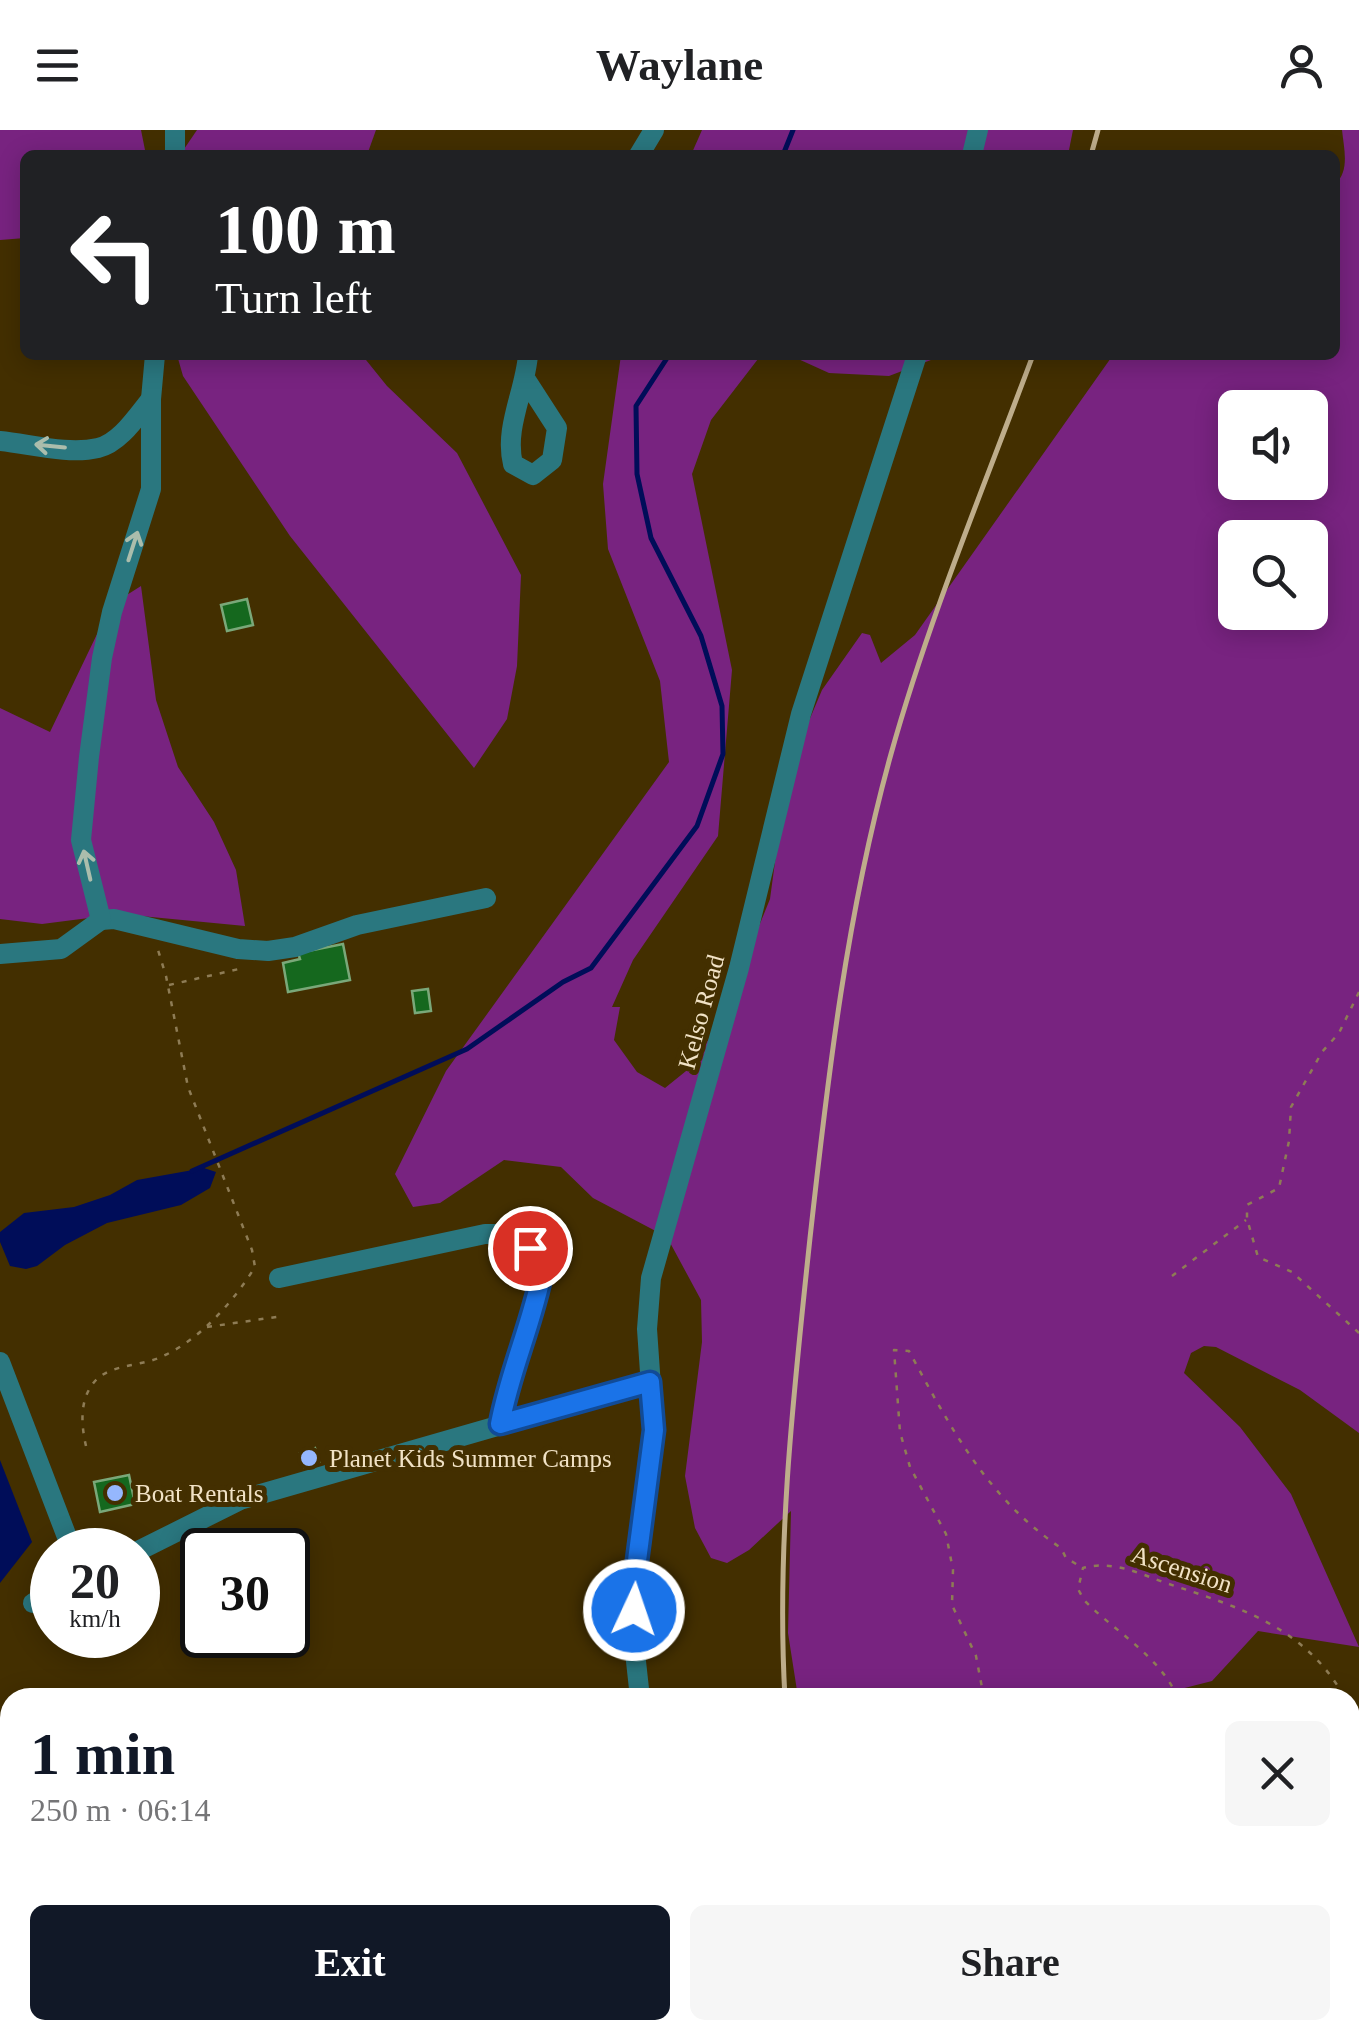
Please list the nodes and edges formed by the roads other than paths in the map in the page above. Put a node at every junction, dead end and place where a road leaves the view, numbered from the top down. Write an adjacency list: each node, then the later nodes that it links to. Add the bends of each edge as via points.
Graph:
1 (155, 360): 5 (street)
2 (528, 360): 4 (street)
3 (915, 360): 12 (street, Kelso Road, via 801,714 740,968 651,1278)
4 (526, 380)
5 (151, 399): 6 (street, one-way to 6, via 100,448); 8 (street, one-way to 5, via 81,840 84,807 112,612 151,489)
6 (0, 440)
7 (486, 898): 8 (street, via 357,924 296,948 268,951)
8 (101, 920): 9 (street, via 61,949)
9 (0, 954)
10 (279, 1278): 13 (street, via 485,1234 514,1234 543,1268)
11 (0, 1362): 14 (street)
12 (650, 1382): 13 (street); 16 (street, Kelso Road, via 654,1430 635,1576)
13 (500, 1424): 15 (street, via 240,1500)
14 (64, 1528)
15 (160, 1539)
16 (639, 1688)

